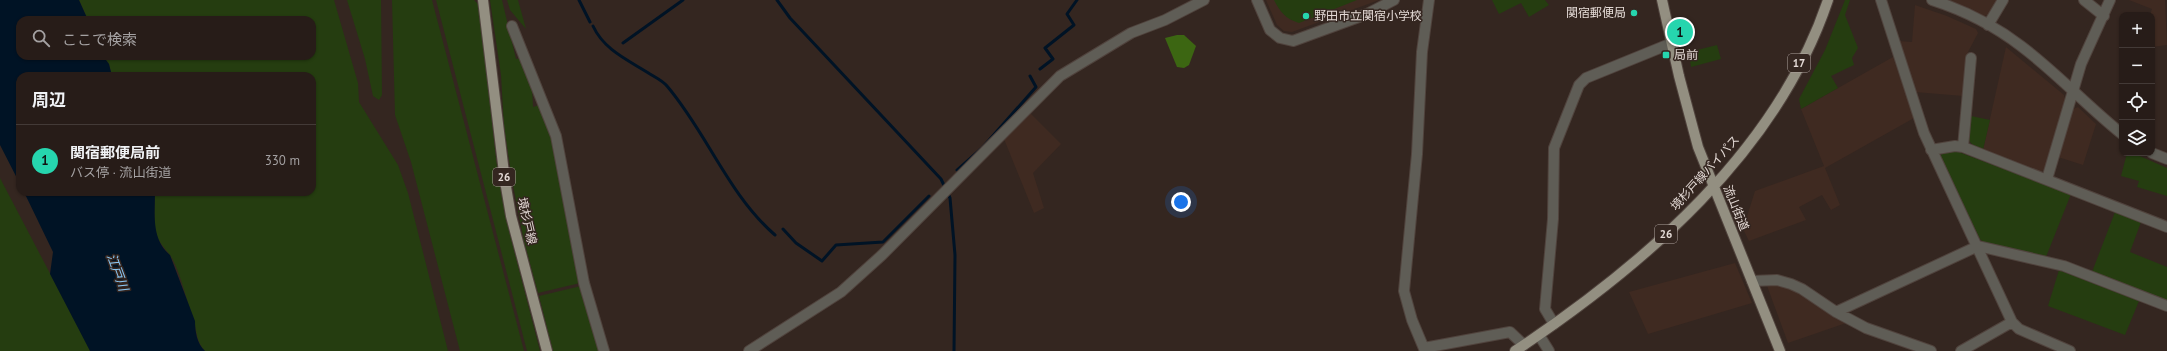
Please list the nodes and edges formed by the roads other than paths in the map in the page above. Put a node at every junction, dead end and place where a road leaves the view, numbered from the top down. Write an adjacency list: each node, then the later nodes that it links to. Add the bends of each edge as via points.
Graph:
1 (483, 0): 36 (main road, 境杉戸線 / 26, via 511,216)
2 (1204, 0): 38 (street, via 1165,20 1131,32 1060,76 882,255 841,292)
3 (1257, 0): 4 (street, via 1270,30 1280,38 1293,41 1366,14)
4 (1394, 0)
5 (1429, 0): 35 (street, via 1422,52 1417,154 1404,291)
6 (1662, 0): 16 (main road, 流山街道)
7 (1828, 0): 25 (main road, 境杉戸線バイパス / 17, via 1807,49 1777,103 1752,139)
8 (1881, 0): 21 (street)
9 (1932, 0): 14 (street)
10 (2003, 0): 14 (street)
11 (2084, 0): 13 (street)
12 (2110, 0): 13 (street)
13 (2104, 16): 18 (street, via 2081,64)
14 (1988, 25): 18 (street, via 2022,46)
15 (512, 26): 37 (street, via 556,136 584,283)
16 (1672, 43): 25 (main road, 流山街道, via 1698,147); 32 (street, via 1586,78 1579,85 1554,148 1553,219 1545,309)
17 (1971, 58): 20 (street)
18 (2073, 91): 19 (street); 24 (street)
19 (2119, 131)
20 (1963, 147): 21 (street); 24 (street)
21 (1931, 150): 27 (street)
22 (2155, 154): 23 (street)
23 (2167, 159)
24 (2047, 180): 26 (street)
25 (1713, 186): 28 (main road, 流山街道); 32 (main road, 境杉戸線バイパス / 26, via 1662,239)
26 (2167, 227)
27 (1978, 246): 29 (street, via 2064,266); 30 (street); 31 (street)
28 (1752, 281): 30 (street, via 1777,280 1790,284); 41 (main road, 流山街道)
29 (2167, 306)
30 (1836, 312): 42 (street, via 1866,328)
31 (2012, 322): 43 (street); 44 (street, via 2020,329)
32 (1554, 324): 33 (main road, 境杉戸線バイパス / 26)
33 (1539, 335): 34 (main road, 境杉戸線バイパス / 26); 40 (street)
34 (1524, 345): 35 (street, via 1510,332); 39 (main road, 境杉戸線バイパス / 26)
35 (1425, 350)
36 (547, 351)
37 (604, 351)
38 (749, 351)
39 (1515, 351)
40 (1549, 351)
41 (1780, 351)
42 (1931, 351)
43 (1961, 351)
44 (2070, 351)

